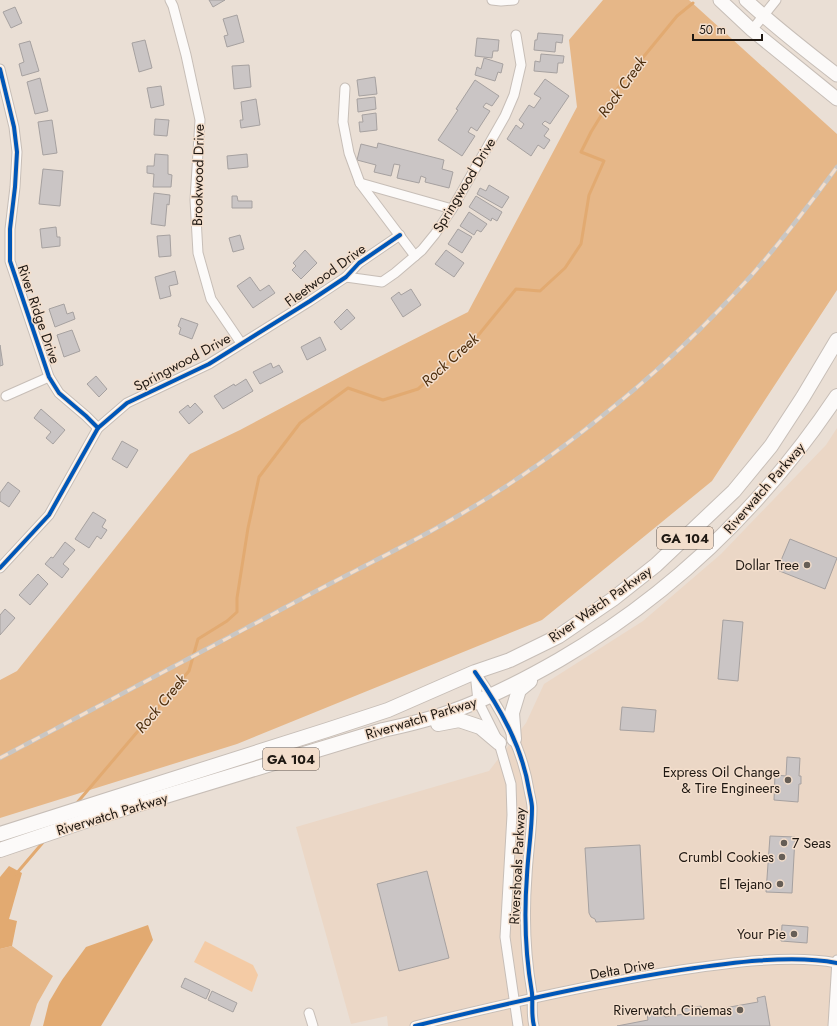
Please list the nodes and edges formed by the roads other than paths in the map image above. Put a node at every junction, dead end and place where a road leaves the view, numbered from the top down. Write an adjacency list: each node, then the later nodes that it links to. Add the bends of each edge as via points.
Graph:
1 (170, 0): 23 (street, Brookwood Drive, via 186,55 200,120 195,200 198,253 211,299)
2 (492, 0): 3 (street)
3 (514, 0)
4 (720, 0): 8 (main road)
5 (746, 0): 7 (main road)
6 (776, 0): 7 (street)
7 (763, 16): 8 (street); 11 (main road)
8 (752, 30): 13 (main road)
9 (516, 35): 16 (street, Springwood Drive, via 521,65 514,95 505,116)
10 (0, 69): 14 (street, River Ridge Drive)
11 (837, 75)
12 (345, 88): 15 (street, via 343,122)
13 (837, 99)
14 (4, 102): 19 (street, River Ridge Drive, via 14,127 17,152 10,229)
15 (360, 183): 16 (street); 17 (street)
16 (452, 209): 18 (street, Springwood Drive)
17 (400, 235): 18 (street); 21 (street, Fleetwood Drive, via 359,263)
18 (415, 256): 21 (street, Springwood Drive, via 382,282)
19 (10, 261): 20 (street, River Ridge Drive); 24 (street, River Ridge Drive)
20 (0, 264)
21 (346, 277): 23 (street, Fleetwood Drive)
22 (837, 340): 30 (main road, River Watch Parkway / GA 104, via 772,446 734,490 666,555 613,599 559,636 510,660)
23 (241, 343): 27 (street, Springwood Drive, via 208,364 127,403)
24 (49, 377): 25 (street, River Ridge Drive); 27 (street, River Ridge Drive, via 59,393)
25 (6, 396)
26 (837, 396): 29 (main road, Riverwatch Parkway / GA 104, via 808,438 770,485 708,550 630,615)
27 (98, 428): 28 (street, Springwood Drive, via 49,515)
28 (0, 568)
29 (545, 668): 31 (main road, Riverwatch Parkway / GA 104); 33 (main road, via 519,690 512,713)
30 (475, 672): 31 (street, Rivershoals Parkway); 32 (street, Rivershoals Parkway); 36 (main road, Riverwatch Parkway / GA 104, via 388,710)
31 (492, 696): 32 (main road, Riverwatch Parkway / GA 104); 33 (street, Rivershoals Parkway)
32 (478, 701): 34 (street, Rivershoals Parkway); 35 (main road, Riverwatch Parkway / GA 104, via 426,720)
33 (514, 739): 40 (street, Rivershoals Parkway, via 526,772 532,807 524,928)
34 (499, 743): 35 (main road, via 480,727 459,720 370,743); 41 (street, Rivershoals Parkway, via 511,784 512,816 505,937)
35 (326, 748): 37 (main road, Riverwatch Parkway / GA 104)
36 (0, 834)
37 (0, 850)
38 (837, 960): 39 (street)
39 (837, 963): 40 (street, Delta Drive, via 790,959 708,966); 47 (street)
40 (532, 998): 41 (street, Delta Drive); 46 (street, Rivershoals Parkway)
41 (514, 1002): 44 (street, Delta Drive); 45 (street, Rivershoals Parkway)
42 (309, 1013): 43 (street)
43 (313, 1026)
44 (415, 1026)
45 (518, 1026)
46 (534, 1026)
47 (833, 1026)

